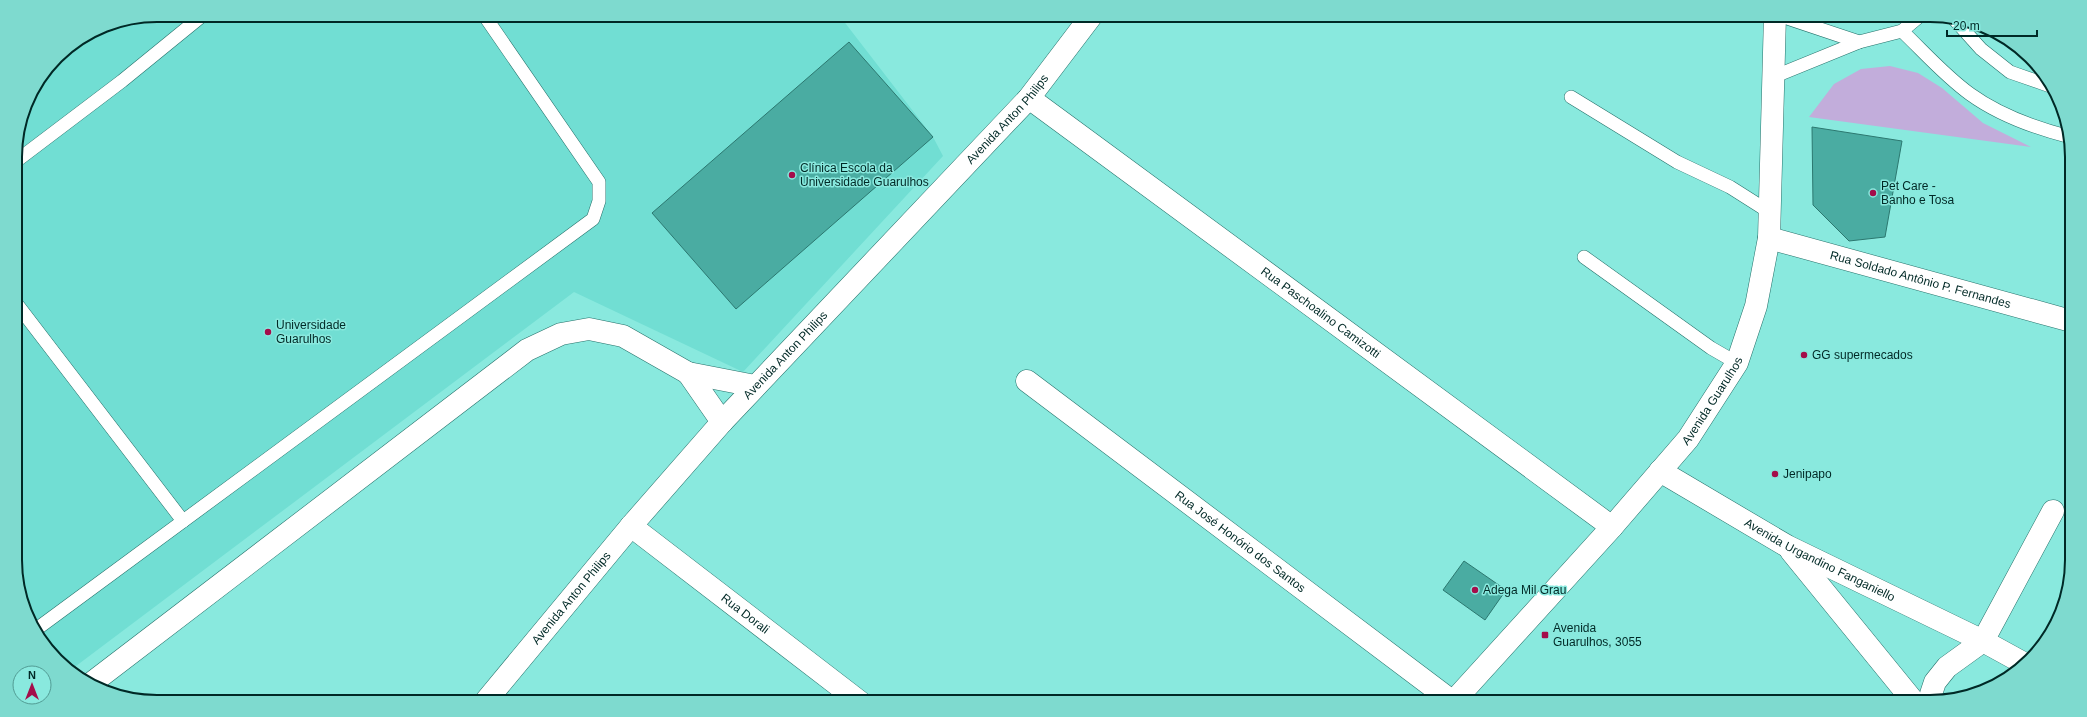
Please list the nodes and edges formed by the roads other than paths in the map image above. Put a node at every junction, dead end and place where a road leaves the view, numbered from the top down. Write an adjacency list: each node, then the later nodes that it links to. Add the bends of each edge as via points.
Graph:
1 (194, 22): 15 (lane)
2 (489, 22): 28 (lane, via 599,182 599,201 593,219)
3 (1087, 22): 13 (street, Avenida Anton Philips)
4 (1774, 22): 10 (street, Avenida Guarulhos)
5 (1799, 22): 9 (lane)
6 (1913, 22): 8 (lane)
7 (1960, 26): 11 (lane, via 1981,49 2010,72)
8 (1902, 31): 9 (lane); 14 (lane, via 1970,94 2000,113)
9 (1859, 42): 10 (lane)
10 (1773, 77): 16 (street, Avenida Guarulhos)
11 (2043, 83)
12 (1571, 97): 16 (lane, via 1678,162 1730,187)
13 (1029, 98): 24 (street, Avenida Anton Philips); 30 (street, Rua Paschoalino Camizotti)
14 (2063, 135)
15 (22, 157)
16 (1771, 213): 17 (street, Avenida Guarulhos)
17 (1769, 238): 20 (street, Rua Soldado Antônio P. Fernandes); 21 (street, Avenida Guarulhos, via 1756,306)
18 (1584, 257): 21 (lane, via 1711,348)
19 (22, 311): 28 (lane)
20 (2065, 319)
21 (1737, 363): 26 (street, Avenida Guarulhos, via 1688,439)
22 (688, 374): 24 (street); 25 (street); 35 (street, via 623,336 589,329 561,334 526,350)
23 (1028, 381): 38 (street, Rua José Honório dos Santos)
24 (755, 386): 25 (street, Avenida Anton Philips)
25 (722, 422): 29 (street, Avenida Anton Philips)
26 (1660, 471): 30 (street, Avenida Guarulhos); 31 (street, Avenida Urgandino Fanganiello)
27 (2053, 511): 33 (street)
28 (183, 521): 32 (lane)
29 (631, 526): 36 (street, Avenida Anton Philips); 37 (street, Rua Dorali)
30 (1612, 527): 39 (street, Avenida Guarulhos)
31 (1787, 546): 33 (street, Avenida Urgandino Fanganiello); 40 (street)
32 (40, 627)
33 (1983, 641): 34 (street, Avenida Urgandino Fanganiello); 41 (street, via 1947,667 1935,682)
34 (2020, 661)
35 (95, 680)
36 (491, 695)
37 (851, 695)
38 (1444, 695)
39 (1459, 695)
40 (1908, 695)
41 (1931, 695)

